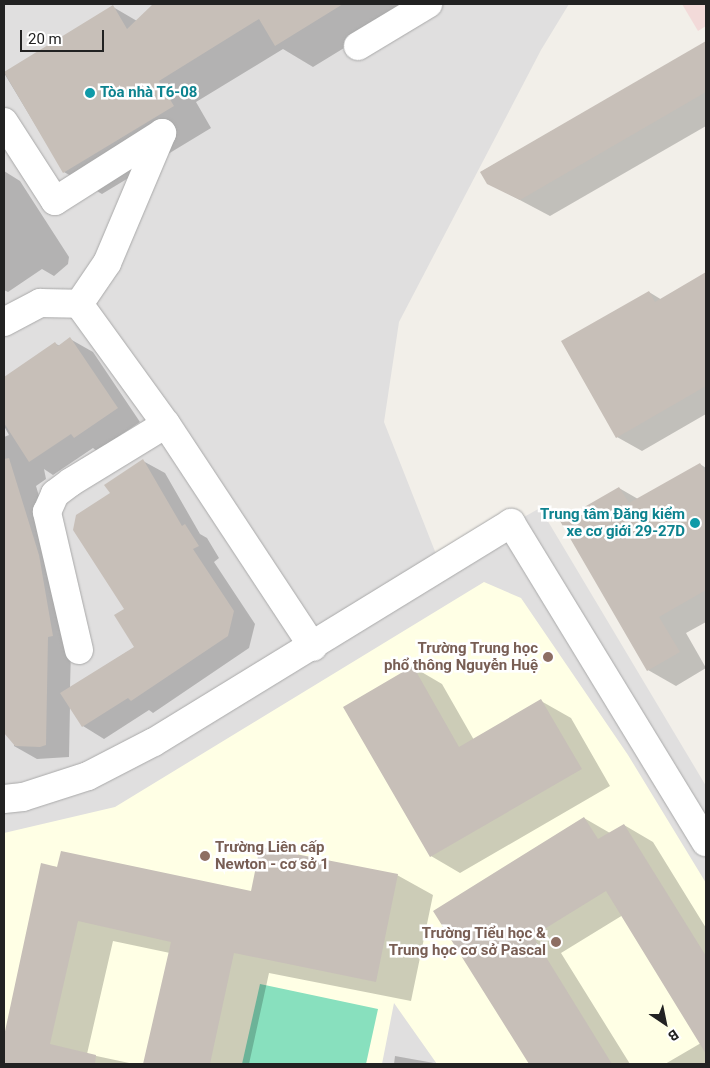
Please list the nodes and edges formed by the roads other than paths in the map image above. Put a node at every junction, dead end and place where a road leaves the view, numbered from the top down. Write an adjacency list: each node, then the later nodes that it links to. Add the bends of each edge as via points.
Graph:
1 (428, 4): 2 (street)
2 (358, 46)
3 (4, 122): 4 (street, via 55,201 162,133 107,263)
4 (79, 304): 5 (street, via 40,303); 6 (street)
5 (4, 322)
6 (166, 424): 7 (street); 8 (street, via 71,482 55,494 47,512)
7 (313, 647): 9 (street, via 154,742 88,776); 10 (street, via 511,523)
8 (79, 650)
9 (4, 800)
10 (706, 842)

